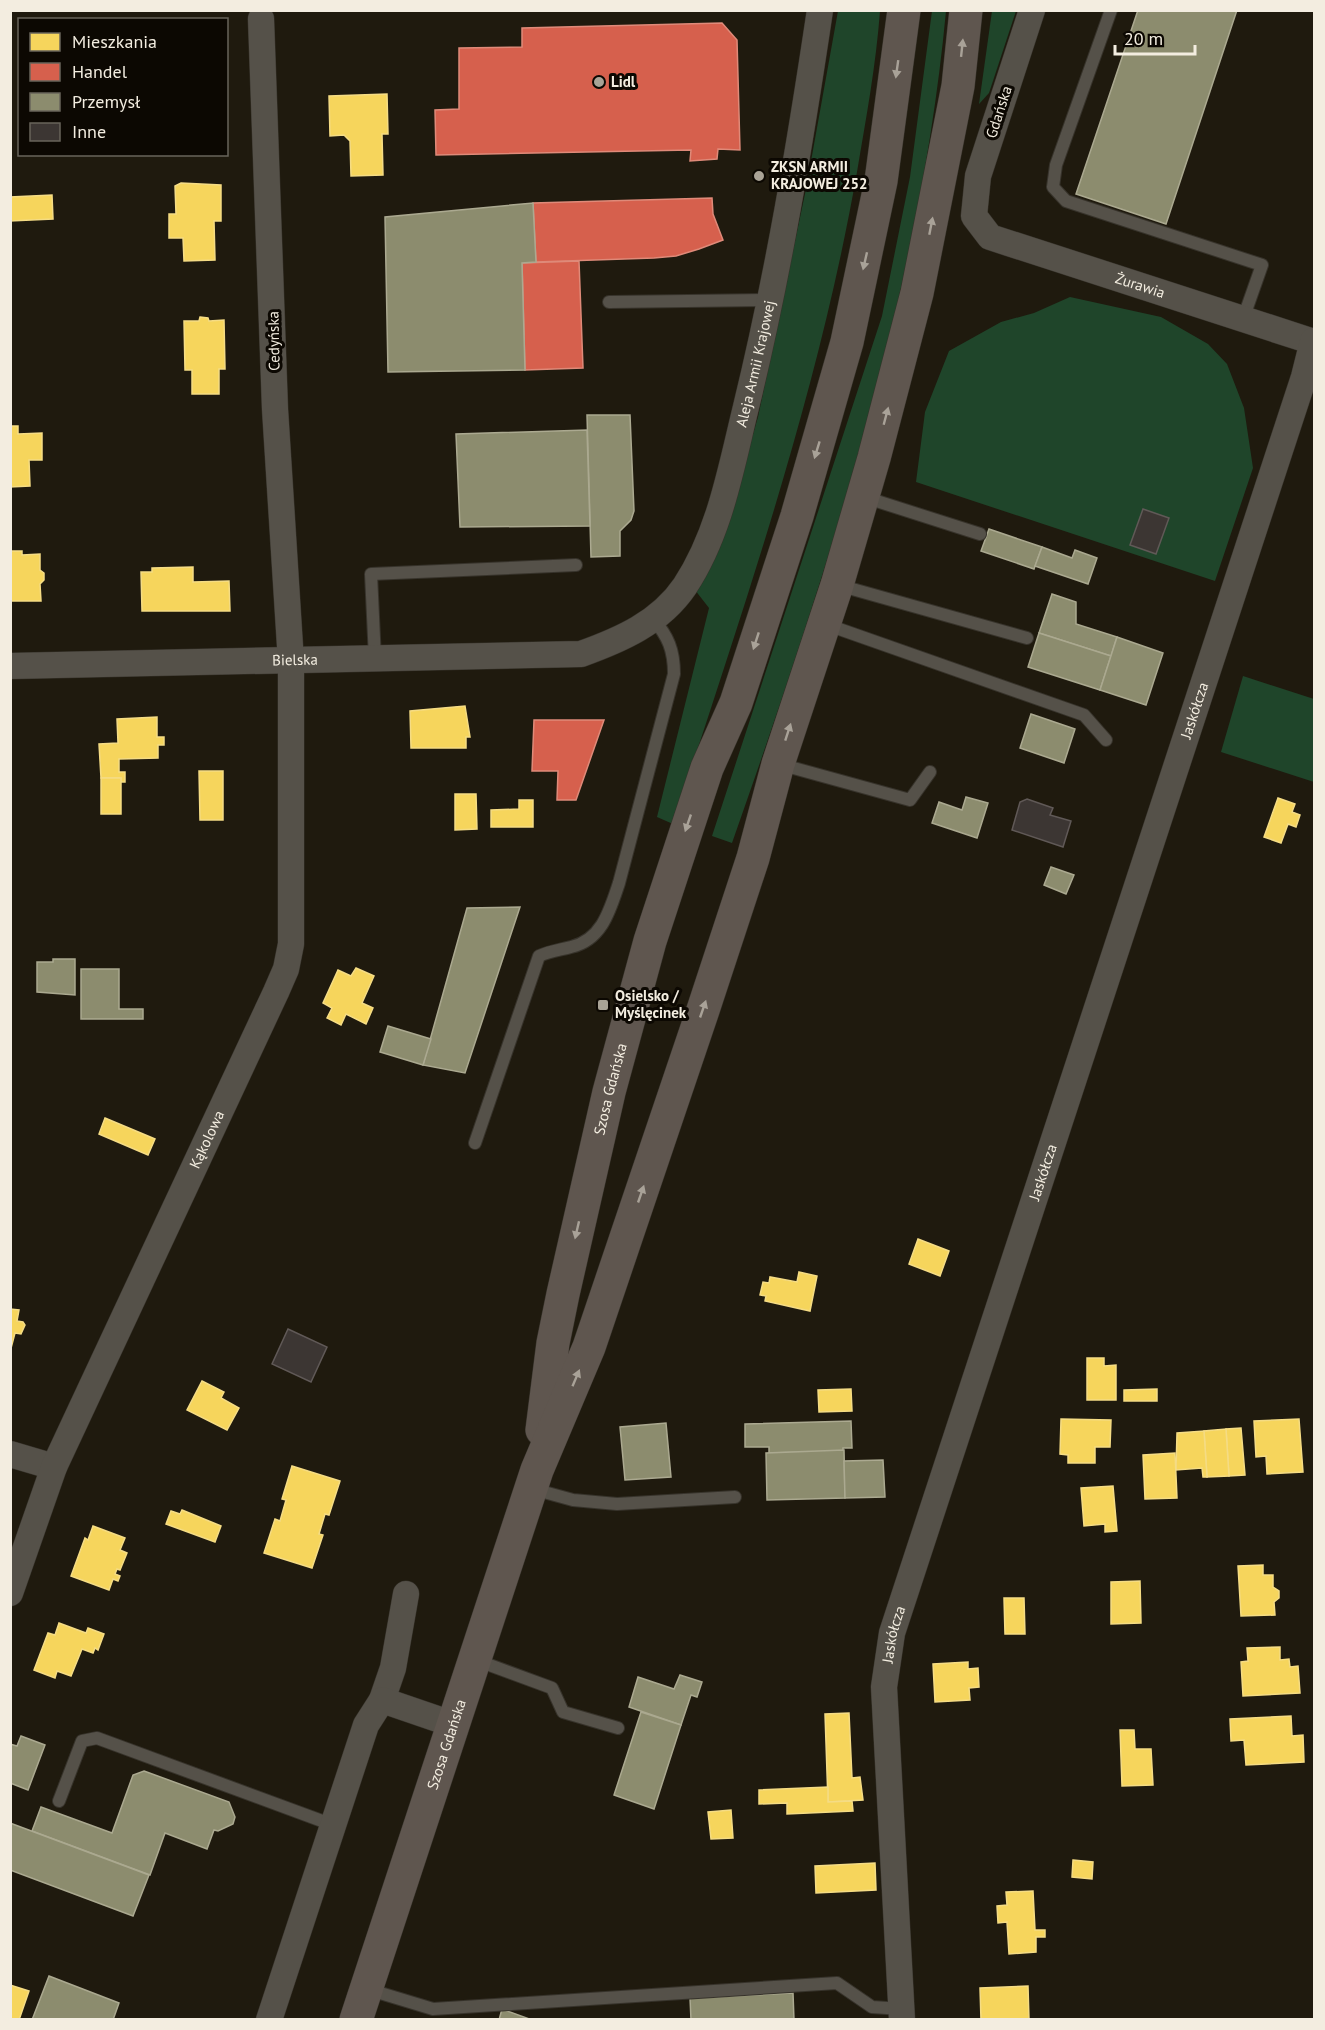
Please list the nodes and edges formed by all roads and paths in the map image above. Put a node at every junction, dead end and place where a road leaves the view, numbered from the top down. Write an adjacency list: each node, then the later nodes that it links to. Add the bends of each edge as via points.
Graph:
1 (820, 10): 8 (street, Aleja Armii Krajowej, via 796,176)
2 (904, 10): 29 (main road, Szosa Gdańska, one-way to 29, via 881,181 847,342 797,516 742,685 707,768 630,1012 556,1323)
3 (966, 10): 12 (main road, one-way to 3, via 901,359 931,227 958,86)
4 (1032, 10): 7 (street, Gdańska, via 978,176)
5 (1111, 10): 10 (lane, via 1056,165 1053,187 1066,201 1262,265)
6 (261, 19): 21 (street, Cedyńska, via 275,409)
7 (974, 216): 10 (street, Żurawia, via 990,237)
8 (771, 300): 9 (lane); 16 (street, Aleja Armii Krajowej, via 725,494 709,538 685,586)
9 (609, 302)
10 (1243, 319): 11 (street, Żurawia)
11 (1314, 341): 40 (street, Jaskółcza, via 892,1633 884,1687)
12 (863, 496): 13 (lane); 15 (main road)
13 (980, 534)
14 (576, 566): 20 (lane, via 371,574)
15 (837, 585): 17 (main road); 18 (lane)
16 (652, 619): 19 (street, Aleja Armii Krajowej, via 636,632); 26 (lane, via 665,633 674,652 674,674 609,913 587,942 539,956)
17 (824, 624): 23 (lane, via 1084,715); 24 (main road, Szosa Gdańska, one-way to 17)
18 (1027, 638)
19 (580, 654): 20 (street, Bielska)
20 (375, 659): 21 (street, Bielska)
21 (291, 662): 22 (street, Bielska); 28 (street, Kąkolowa, via 291,944 286,969)
22 (10, 666)
23 (1106, 740)
24 (778, 764): 25 (lane, via 910,800); 29 (main road, Szosa Gdańska, one-way to 24, via 589,1347 753,858)
25 (930, 772)
26 (475, 1143)
27 (10, 1454): 28 (street)
28 (54, 1467): 31 (street, Kąkolowa)
29 (535, 1479): 30 (lane, via 573,1500 616,1504); 33 (main road, Szosa Gdańska)
30 (735, 1497)
31 (10, 1593)
32 (406, 1593): 34 (street, via 393,1668)
33 (476, 1660): 35 (main road, Szosa Gdańska); 36 (lane, via 552,1688 563,1712)
34 (382, 1700): 35 (street); 38 (street, via 366,1725)
35 (454, 1725): 39 (main road, Szosa Gdańska)
36 (618, 1728)
37 (59, 1801): 38 (lane, via 82,1741 97,1738)
38 (333, 1826): 41 (street)
39 (366, 1989): 40 (lane, via 432,2009 837,1983 872,2007); 42 (main road, Szosa Gdańska)
40 (902, 2014)
41 (269, 2019)
42 (356, 2019)

